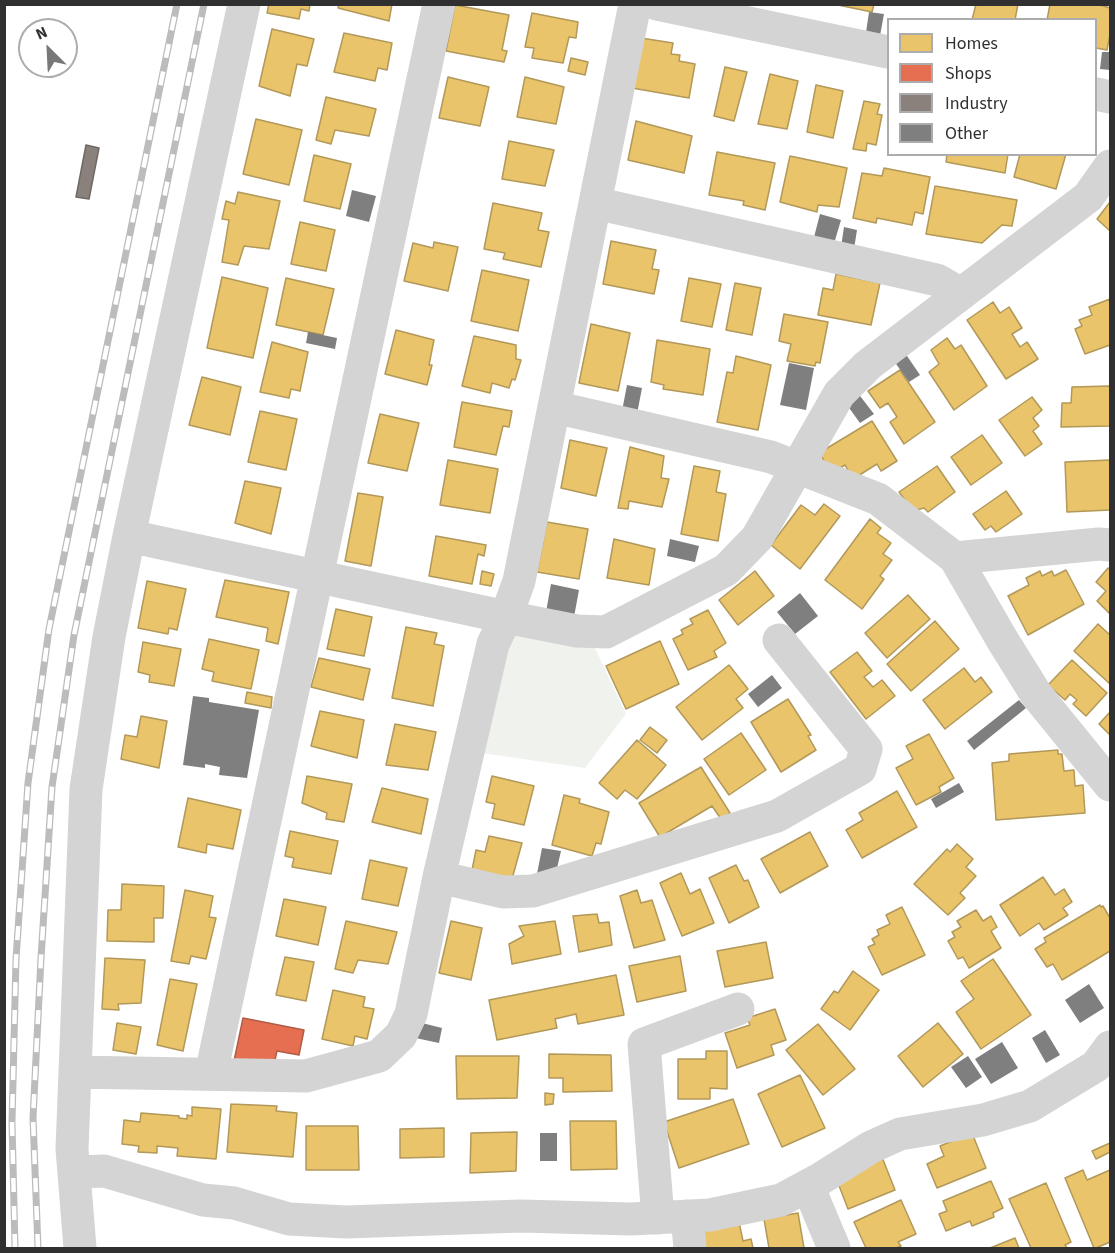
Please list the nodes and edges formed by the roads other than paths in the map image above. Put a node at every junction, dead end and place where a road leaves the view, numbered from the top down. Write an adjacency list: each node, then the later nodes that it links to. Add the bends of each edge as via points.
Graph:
1 (244, 4): 11 (street)
2 (439, 4): 14 (street)
3 (635, 4): 7 (street)
4 (657, 4): 5 (street)
5 (887, 52)
6 (1110, 166): 8 (street, via 1088,197)
7 (595, 203): 8 (street, via 936,280); 9 (street)
8 (961, 294): 10 (street, via 868,365 838,394)
9 (554, 407): 10 (street, via 771,457); 15 (street, via 519,581)
10 (797, 467): 13 (street, via 878,499); 15 (street, via 757,538 726,570 628,621 606,632 577,631)
11 (129, 536): 14 (street); 21 (street, via 86,789)
12 (1110, 545): 13 (street)
13 (955, 558): 17 (street, via 1036,694)
14 (317, 576): 15 (street); 22 (street)
15 (506, 617): 18 (street, via 493,644)
16 (779, 640): 18 (street, via 866,749 860,769 777,816 533,891 504,892)
17 (1110, 785)
18 (438, 878): 22 (street, via 411,1014 401,1035 379,1056 306,1076)
19 (738, 1009): 25 (street, via 644,1044)
20 (1110, 1047): 24 (street, via 1095,1066 1030,1107 983,1120 900,1134)
21 (75, 1072): 22 (street); 23 (street)
22 (211, 1074)
23 (75, 1172): 25 (street, via 104,1171 203,1200 234,1203 289,1219 346,1222 521,1216 631,1220); 26 (street)
24 (808, 1186): 25 (street, via 781,1200 710,1215); 28 (street)
25 (672, 1217): 27 (street)
26 (80, 1248)
27 (690, 1248)
28 (834, 1248)

